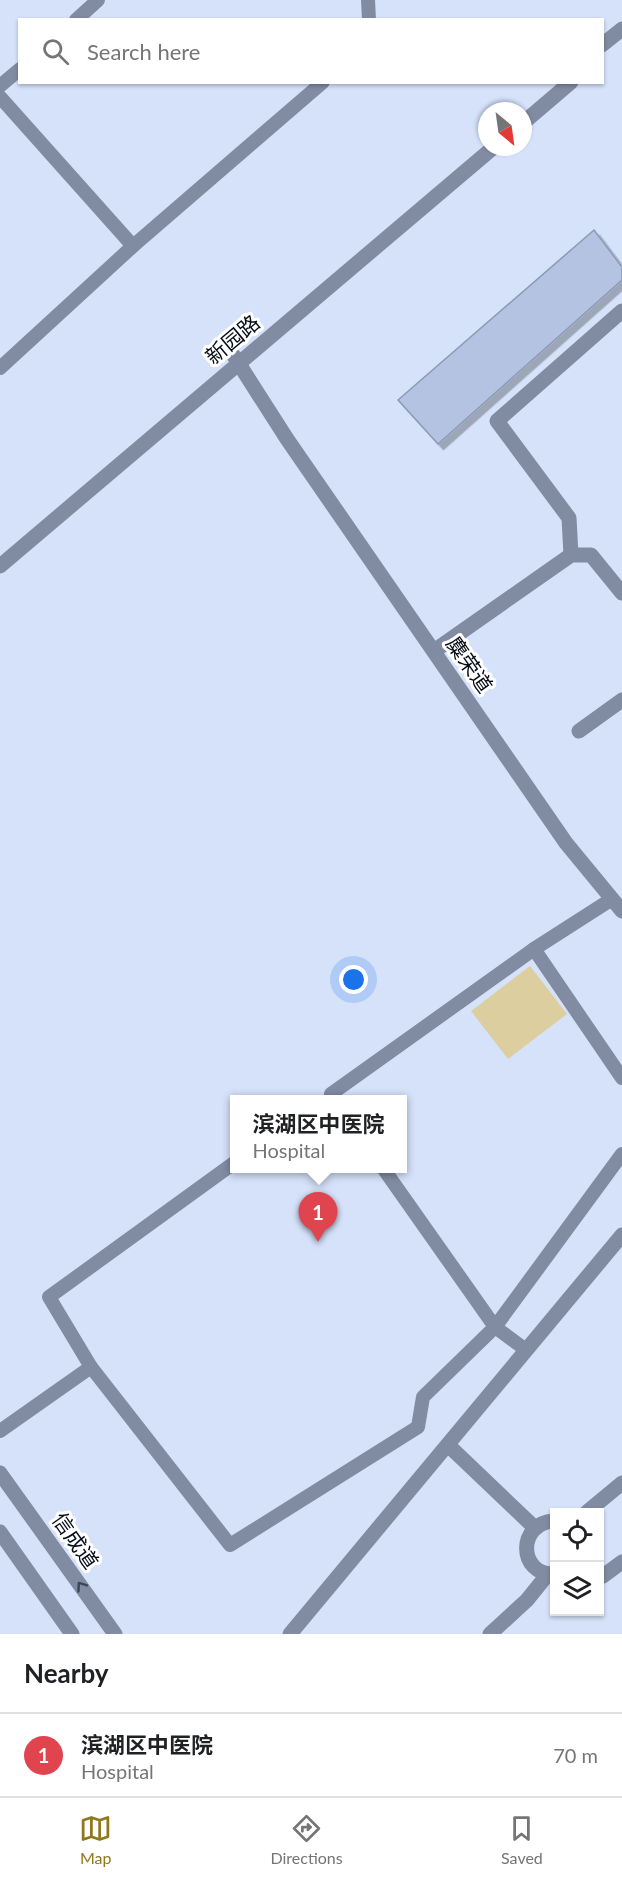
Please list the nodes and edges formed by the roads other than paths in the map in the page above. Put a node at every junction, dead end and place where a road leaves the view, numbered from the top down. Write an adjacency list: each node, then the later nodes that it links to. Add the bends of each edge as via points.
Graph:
1 (98, 0): 3 (lane)
2 (368, 0): 4 (lane)
3 (78, 18)
4 (369, 18)
5 (622, 29): 7 (street)
6 (622, 40): 8 (street)
7 (604, 44)
8 (604, 55)
9 (18, 71): 13 (lane)
10 (321, 84): 19 (lane)
11 (556, 84): 15 (street)
12 (569, 84): 16 (street)
13 (0, 86)
14 (0, 97): 19 (lane)
15 (532, 104)
16 (532, 115)
17 (478, 150): 21 (street, 新园路)
18 (483, 156): 21 (street, 新园路)
19 (133, 246): 22 (lane)
20 (622, 311): 24 (street, via 497,421 569,518)
21 (236, 359): 23 (street, 新园路); 25 (street, 新园路); 27 (street, 麋荣道)
22 (0, 368)
23 (0, 553)
24 (571, 555): 26 (street, via 591,555); 27 (street)
25 (0, 566)
26 (622, 593)
27 (434, 651): 30 (street, 麋荣道, via 566,843)
28 (622, 700): 29 (street)
29 (579, 731)
30 (617, 905): 31 (lane)
31 (534, 949): 32 (lane); 33 (lane)
32 (622, 1078)
33 (333, 1095)
34 (622, 1154): 38 (lane)
35 (230, 1166): 40 (lane, via 49,1297)
36 (387, 1173): 38 (lane)
37 (622, 1235): 39 (street)
38 (495, 1327): 39 (lane); 40 (lane, via 423,1396 418,1426 231,1545)
39 (526, 1350): 42 (street)
40 (91, 1367): 41 (lane)
41 (0, 1431)
42 (447, 1445): 47 (street); 55 (street)
43 (0, 1473): 54 (street, 信成道, one-way to 43)
44 (622, 1483): 45 (street)
45 (592, 1508)
46 (550, 1522): 47 (street)
47 (535, 1528): 50 (street, via 529,1536 527,1554 531,1564)
48 (0, 1532): 53 (street)
49 (622, 1562): 52 (street)
50 (550, 1574)
51 (550, 1575): 56 (street)
52 (604, 1575)
53 (72, 1634)
54 (115, 1634)
55 (290, 1634)
56 (490, 1634)

